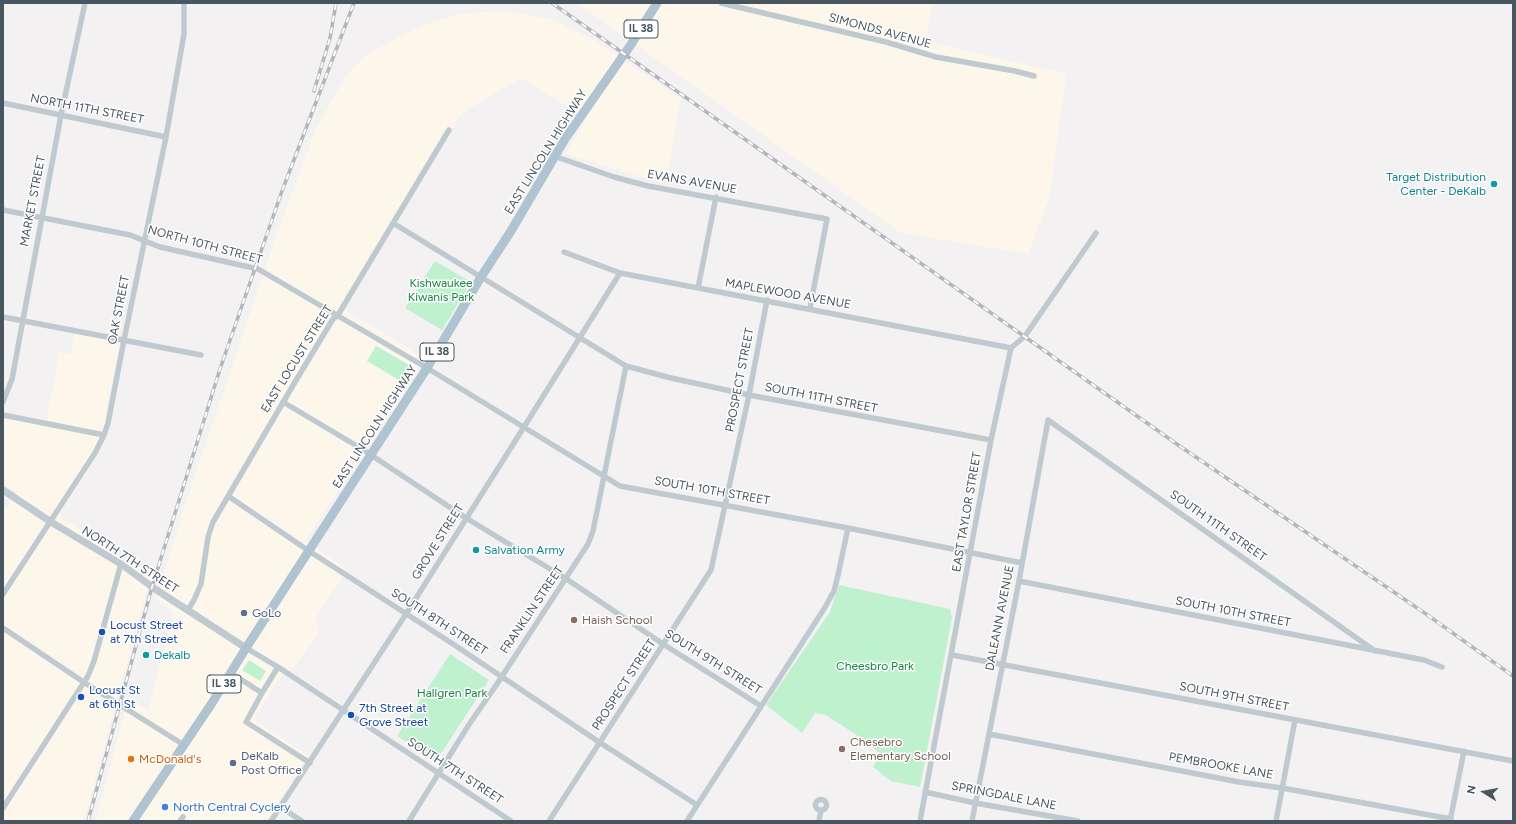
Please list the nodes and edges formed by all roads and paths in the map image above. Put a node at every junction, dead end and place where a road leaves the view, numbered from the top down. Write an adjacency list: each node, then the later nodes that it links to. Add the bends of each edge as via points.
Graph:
1 (85, 3): 7 (street, MARKET STREET)
2 (184, 3): 9 (street, OAK STREET, via 184,34)
3 (657, 3): 10 (main road, EAST LINCOLN HIGHWAY / IL 38)
4 (721, 3): 5 (street, SIMONDS AVENUE, via 886,42 936,58)
5 (1034, 76)
6 (3, 103): 7 (street, NORTH 11TH STREET)
7 (61, 115): 9 (street, NORTH 11TH STREET); 13 (street, MARKET STREET)
8 (449, 130): 14 (street, EAST LOCUST STREET)
9 (166, 136): 16 (street, OAK STREET)
10 (554, 156): 11 (street, EVANS AVENUE, via 648,186); 19 (main road, EAST LINCOLN HIGHWAY / IL 38)
11 (716, 197): 20 (street); 22 (street, EVANS AVENUE, via 827,219)
12 (3, 210): 13 (street, NORTH 10TH STREET)
13 (41, 218): 16 (street, NORTH 10TH STREET); 25 (street, MARKET STREET)
14 (393, 223): 19 (street); 23 (street, EAST LOCUST STREET)
15 (1096, 233): 28 (street, via 1024,336)
16 (144, 241): 23 (street, NORTH 10TH STREET, via 160,247 258,269); 27 (street, OAK STREET)
17 (564, 252): 18 (street, MAPLEWOOD AVENUE)
18 (620, 273): 20 (street, MAPLEWOOD AVENUE); 26 (street, GROVE STREET)
19 (481, 277): 26 (street, SOUTH 11TH STREET); 31 (main road, EAST LINCOLN HIGHWAY / IL 38)
20 (698, 288): 21 (street, MAPLEWOOD AVENUE)
21 (767, 300): 22 (street, MAPLEWOOD AVENUE); 32 (street, PROSPECT STREET)
22 (810, 308): 28 (street, MAPLEWOOD AVENUE)
23 (338, 315): 31 (street, NORTH 10TH STREET); 34 (street, EAST LOCUST STREET, via 333,319)
24 (3, 316): 25 (street)
25 (23, 320): 27 (street); 33 (street, MARKET STREET, via 12,379)
26 (580, 338): 30 (street, SOUTH 11TH STREET); 37 (street, GROVE STREET)
27 (124, 340): 29 (street); 38 (street, OAK STREET)
28 (1011, 348): 39 (street, EAST TAYLOR STREET)
29 (201, 355)
30 (626, 366): 32 (street, SOUTH 11TH STREET); 41 (street, FRANKLIN STREET)
31 (427, 368): 37 (street, SOUTH 10TH STREET); 40 (main road, EAST LINCOLN HIGHWAY / IL 38)
32 (749, 395): 39 (street, SOUTH 11TH STREET); 44 (street, PROSPECT STREET)
33 (3, 402)
34 (283, 402): 40 (street, SOUTH 9TH STREET); 43 (street, EAST LOCUST STREET)
35 (3, 415): 38 (street)
36 (1048, 420): 50 (street, DALEANN AVENUE); 60 (street, SOUTH 11TH STREET)
37 (524, 427): 41 (street, SOUTH 10TH STREET); 45 (street, GROVE STREET)
38 (104, 435): 46 (street, OAK STREET)
39 (991, 440): 49 (street, EAST TAYLOR STREET)
40 (370, 454): 45 (street, SOUTH 9TH STREET); 48 (main road, EAST LINCOLN HIGHWAY / IL 38)
41 (604, 477): 44 (street, SOUTH 10TH STREET, via 620,486); 52 (street, FRANKLIN STREET, via 591,538)
42 (3, 490): 46 (street, NORTH 7TH STREET)
43 (228, 496): 48 (street, SOUTH 8TH STREET); 55 (street, EAST LOCUST STREET, via 211,527 200,584)
44 (725, 505): 47 (street, SOUTH 10TH STREET); 58 (street, PROSPECT STREET, via 711,570)
45 (466, 518): 52 (street, SOUTH 9TH STREET); 56 (street, GROVE STREET)
46 (51, 522): 51 (street, NORTH 7TH STREET); 54 (street, OAK STREET)
47 (848, 528): 49 (street, SOUTH 10TH STREET); 69 (street, via 834,591)
48 (309, 551): 56 (street, SOUTH 8TH STREET); 59 (main road, EAST LINCOLN HIGHWAY / IL 38)
49 (970, 553): 50 (street, SOUTH 10TH STREET); 61 (street, EAST TAYLOR STREET)
50 (1022, 563): 53 (street, DALEANN AVENUE)
51 (121, 564): 55 (street, NORTH 7TH STREET); 67 (street, via 94,661)
52 (565, 578): 58 (street, SOUTH 9TH STREET); 66 (street, FRANKLIN STREET)
53 (1019, 581): 60 (street, SOUTH 10TH STREET); 62 (street, DALEANN AVENUE)
54 (3, 594)
55 (188, 610): 59 (street, NORTH 7TH STREET)
56 (406, 614): 66 (street, SOUTH 8TH STREET); 70 (street, GROVE STREET)
57 (3, 628): 67 (street)
58 (663, 644): 69 (street, SOUTH 9TH STREET); 73 (street, PROSPECT STREET)
59 (246, 648): 64 (street, SOUTH 7TH STREET); 65 (main road, EAST LINCOLN HIGHWAY / IL 38)
60 (1375, 651): 63 (street, SOUTH 10TH STREET)
61 (952, 655): 62 (street, SOUTH 9TH STREET); 80 (street, EAST TAYLOR STREET)
62 (1003, 664): 71 (street, SOUTH 9TH STREET); 72 (street, DALEANN AVENUE)
63 (1442, 666)
64 (278, 667): 68 (street); 70 (street, SOUTH 7TH STREET)
65 (231, 672): 68 (street); 74 (main road, EAST LINCOLN HIGHWAY / IL 38)
66 (502, 676): 73 (street, SOUTH 8TH STREET); 78 (street, FRANKLIN STREET)
67 (85, 682): 74 (street); 84 (street)
68 (262, 693): 77 (street, via 246,722)
69 (761, 706): 82 (street)
70 (344, 711): 77 (street, GROVE STREET); 78 (street, SOUTH 7TH STREET)
71 (1295, 720): 75 (street, SOUTH 9TH STREET); 79 (street)
72 (989, 734): 79 (street, PEMBROOKE LANE); 81 (street, DALEANN AVENUE)
73 (599, 742): 82 (street, SOUTH 8TH STREET); 92 (street, PROSPECT STREET)
74 (184, 745): 87 (main road, EAST LINCOLN HIGHWAY / IL 38)
75 (1464, 751): 76 (street, SOUTH 9TH STREET); 86 (street)
76 (1513, 761)
77 (310, 763): 83 (street, GROVE STREET)
78 (438, 773): 90 (street, FRANKLIN STREET); 91 (street, SOUTH 7TH STREET)
79 (1282, 788): 86 (street, PEMBROOKE LANE); 98 (street)
80 (925, 792): 81 (street, SPRINGDALE LANE); 95 (street, EAST TAYLOR STREET)
81 (975, 802): 96 (street, DALEANN AVENUE); 97 (street, SPRINGDALE LANE)
82 (697, 805): 93 (street)
83 (280, 807): 88 (street, GROVE STREET); 89 (street)
84 (3, 808)
85 (820, 810): 94 (street)
86 (1450, 820)
87 (133, 821)
88 (271, 821)
89 (302, 821)
90 (409, 821)
91 (511, 821)
92 (549, 821)
93 (686, 821)
94 (819, 821)
95 (920, 821)
96 (972, 821)
97 (1078, 821)
98 (1276, 821)

